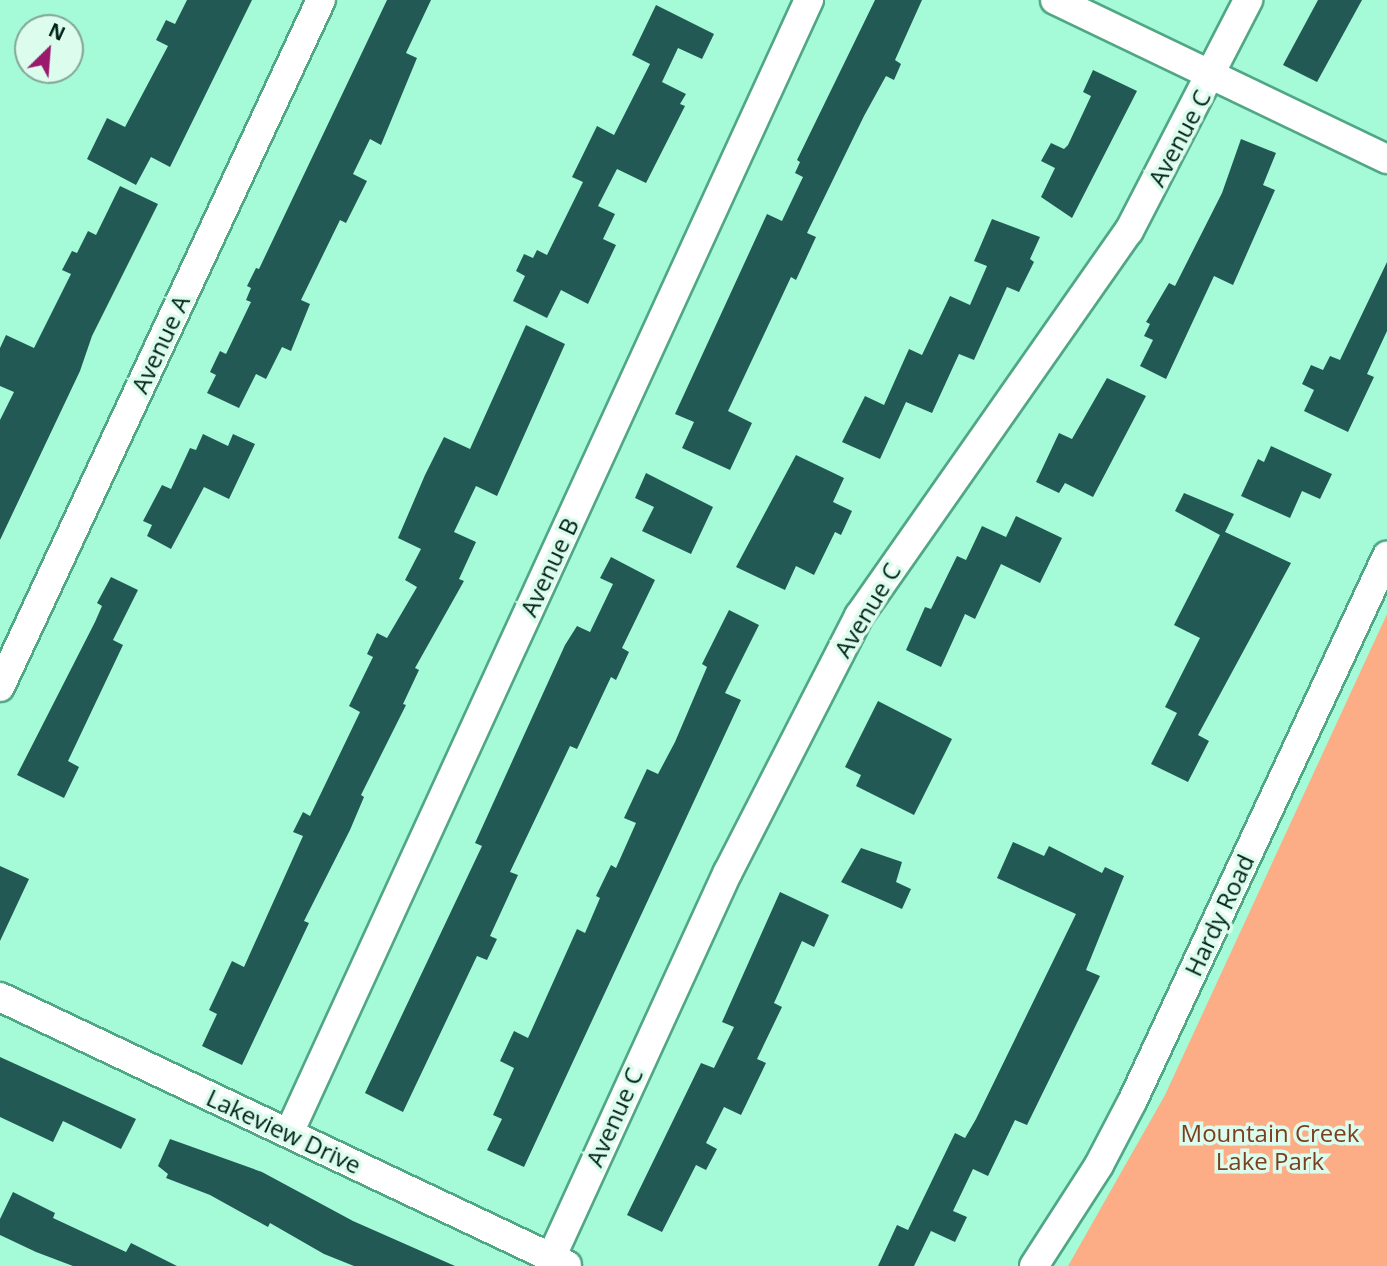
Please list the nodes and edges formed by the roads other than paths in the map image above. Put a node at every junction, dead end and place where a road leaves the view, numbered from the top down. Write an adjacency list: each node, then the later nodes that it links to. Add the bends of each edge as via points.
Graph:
1 (321, 0): 8 (street, Avenue A)
2 (809, 0): 10 (street, Avenue B)
3 (1055, 0): 5 (street)
4 (1248, 0): 5 (street, Avenue C)
5 (1213, 74): 6 (street); 11 (street, Avenue C, via 1129,231 859,616 728,872)
6 (1387, 159)
7 (1387, 556): 12 (street, Hardy Road, via 1132,1102 1100,1165)
8 (0, 687)
9 (0, 997): 10 (street, Lakeview Drive)
10 (289, 1133): 11 (street, Lakeview Drive)
11 (560, 1262)
12 (1034, 1266)

